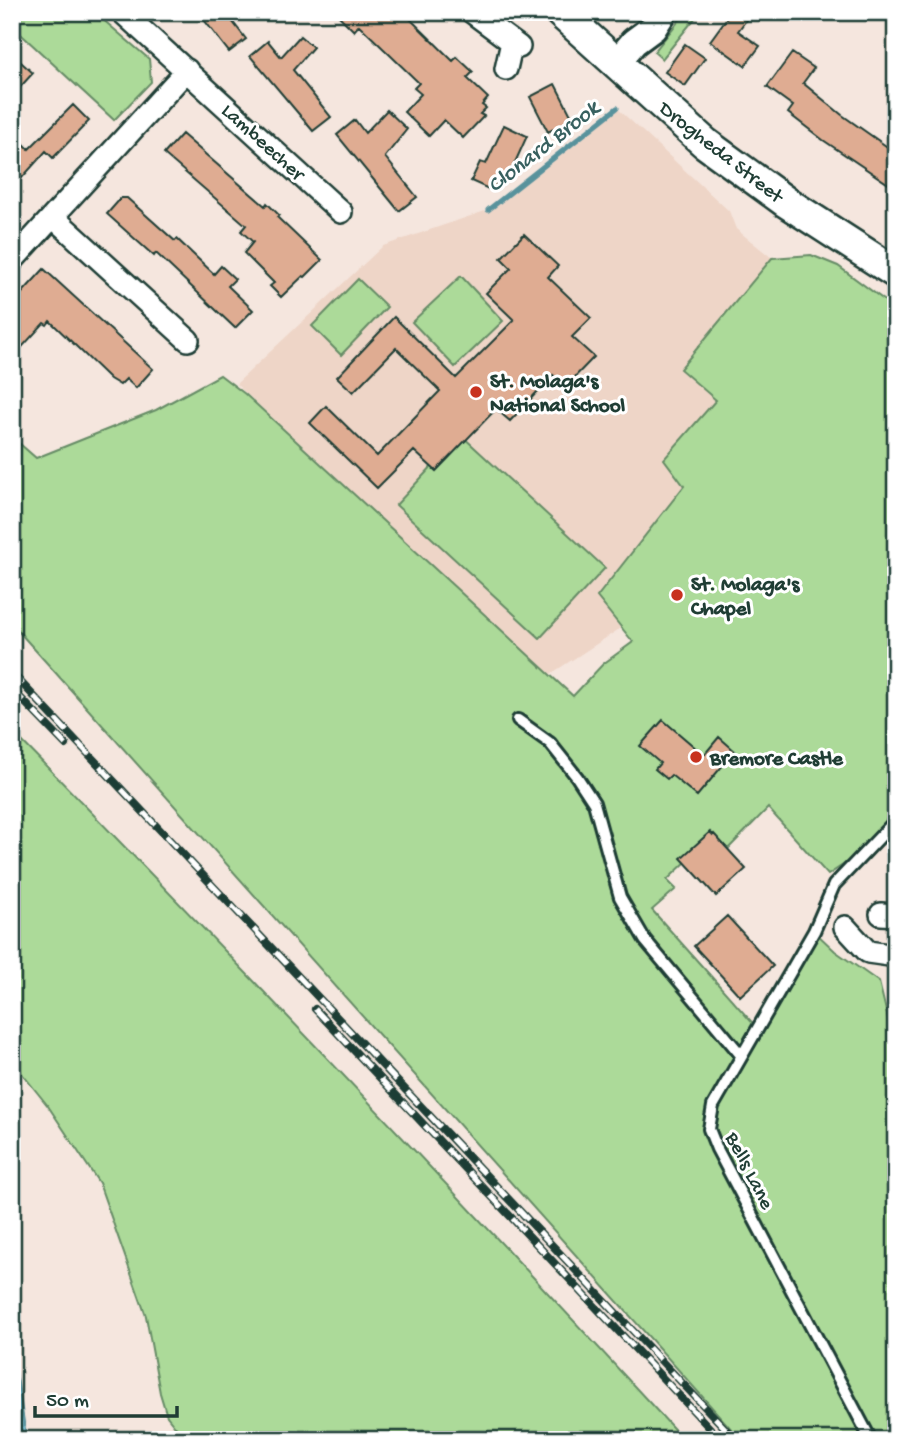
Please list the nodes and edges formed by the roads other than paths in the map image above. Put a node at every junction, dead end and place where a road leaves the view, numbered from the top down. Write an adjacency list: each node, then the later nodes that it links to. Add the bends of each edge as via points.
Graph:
1 (122, 12): 7 (street, Lambeecher)
2 (472, 12): 6 (street, via 516,45)
3 (560, 12): 5 (main road, Drogheda Street)
4 (663, 12): 5 (street)
5 (616, 64): 11 (main road, Drogheda Street, via 705,143)
6 (506, 69)
7 (187, 71): 8 (street, Lambeecher); 9 (street)
8 (341, 212)
9 (53, 217): 10 (street); 12 (street)
10 (12, 261)
11 (896, 273)
12 (188, 340)
13 (518, 720): 18 (lane, via 550,743 577,777 594,803 620,897 645,940)
14 (896, 820): 18 (lane, Bells Lane, via 834,885 814,931)
15 (845, 927): 16 (street, via 867,952)
16 (895, 956): 17 (street)
17 (896, 962)
18 (741, 1055): 19 (lane, Bells Lane, via 713,1106 709,1129)
19 (871, 1440)

